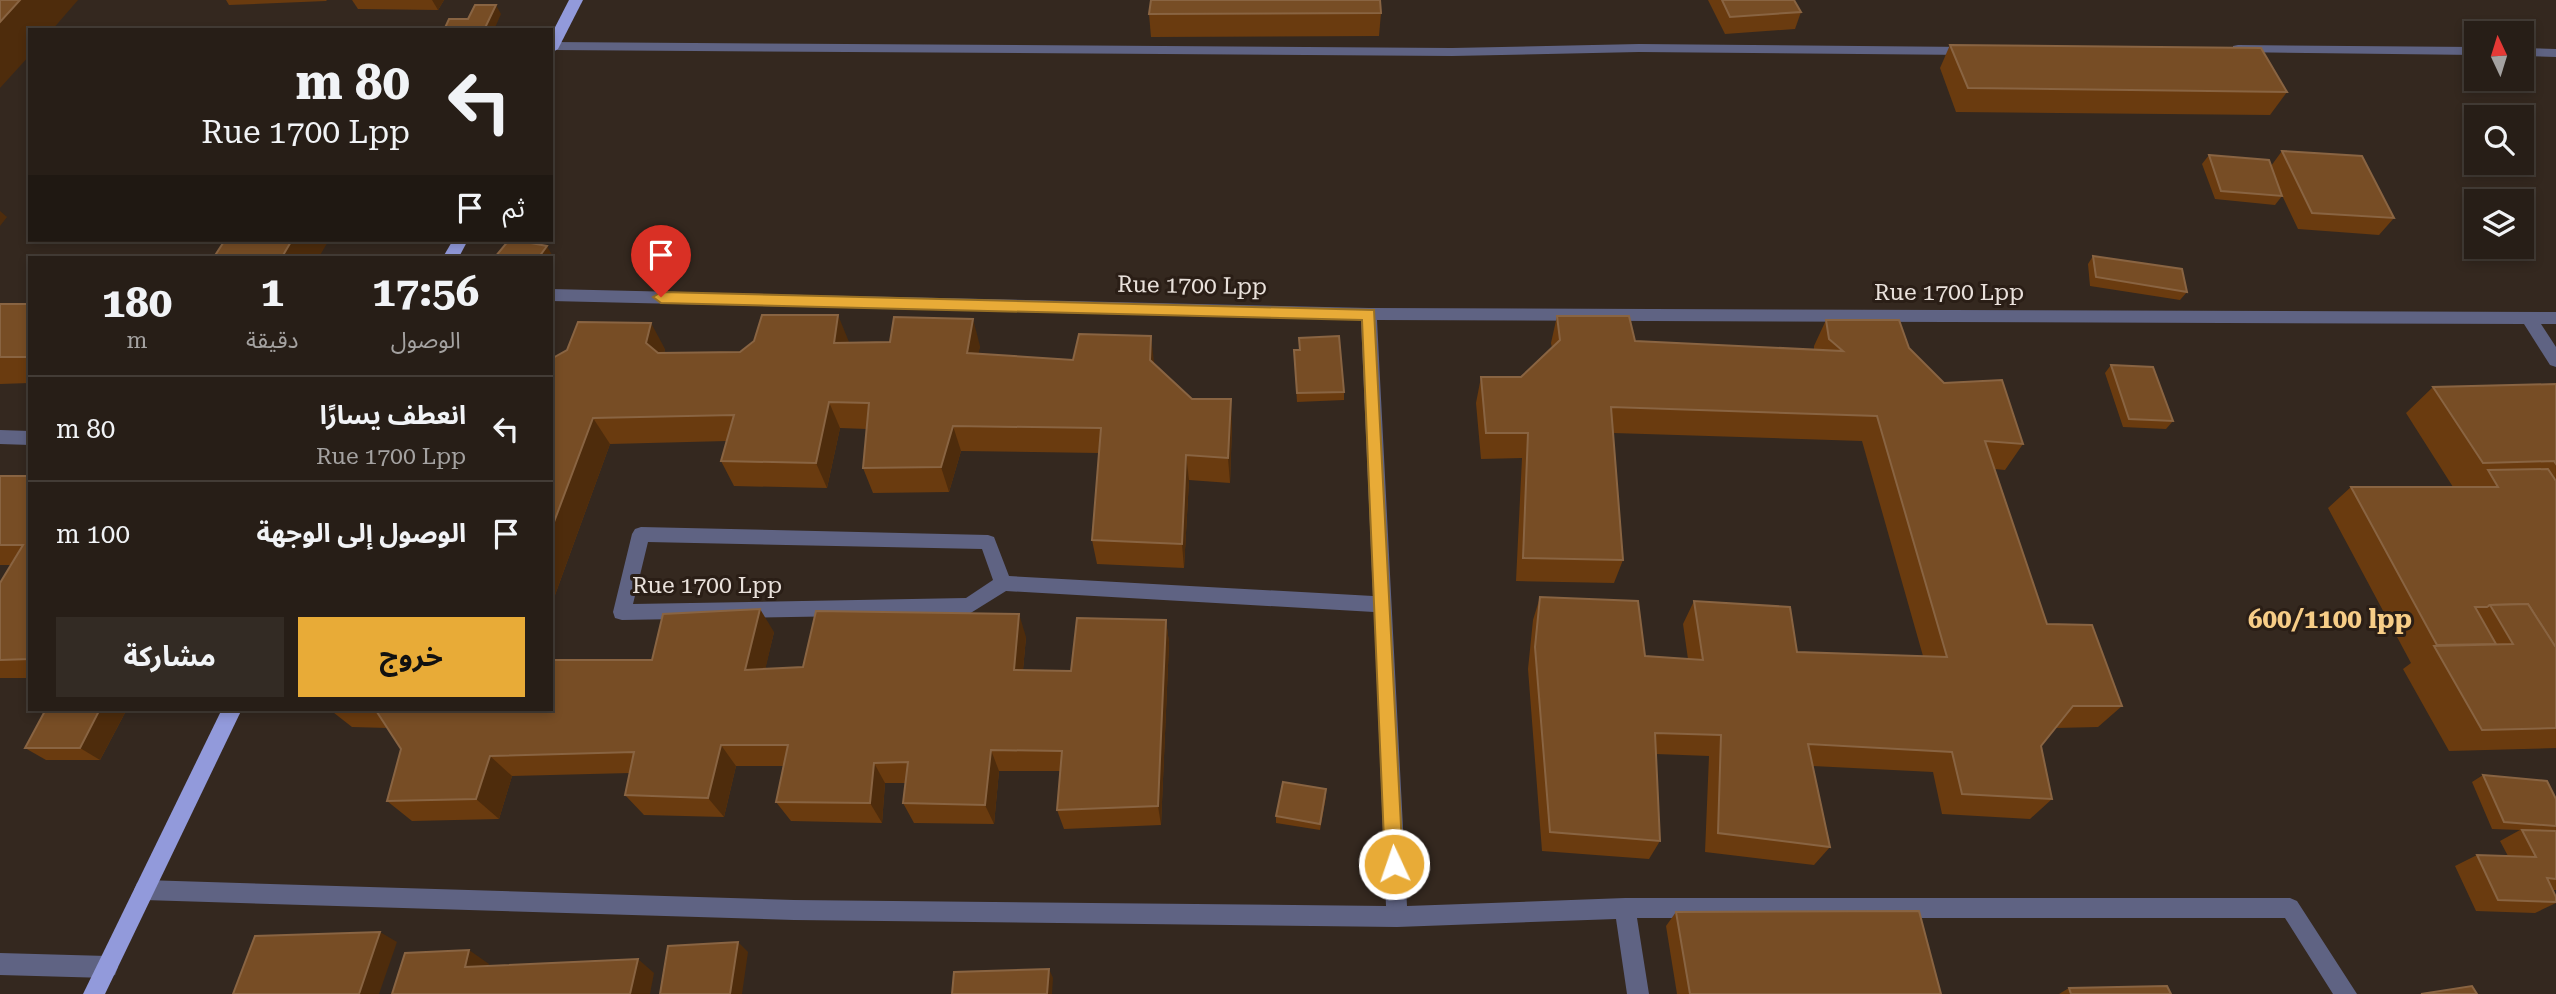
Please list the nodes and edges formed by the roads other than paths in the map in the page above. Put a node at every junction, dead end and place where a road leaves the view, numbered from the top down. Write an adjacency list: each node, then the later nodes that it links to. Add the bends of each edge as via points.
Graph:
1 (576, 0): 2 (main road)
2 (553, 46)
3 (553, 48): 5 (street)
4 (2224, 49): 6 (street)
5 (1988, 51)
6 (2464, 51)
7 (2534, 52): 8 (street)
8 (2556, 53)
9 (553, 295): 10 (street, Rue 1700 Lpp)
10 (1369, 314): 11 (street, Rue 1700 Lpp); 17 (street)
11 (2529, 318): 12 (street, Rue 1700 Lpp); 13 (street)
12 (2556, 318)
13 (2556, 360)
14 (0, 437): 15 (street)
15 (28, 438)
16 (1003, 583): 16 (street, Rue 1700 Lpp, via 988,542 641,534 622,611 969,607); 17 (street)
17 (1381, 604): 21 (street)
18 (231, 711): 19 (main road)
19 (144, 890): 21 (street, via 794,910); 23 (main road)
20 (1625, 908): 21 (street); 25 (street); 26 (street, via 2291,908)
21 (1397, 917)
22 (0, 964): 23 (street)
23 (107, 967): 24 (main road)
24 (94, 994)
25 (1638, 994)
26 (2346, 994)

